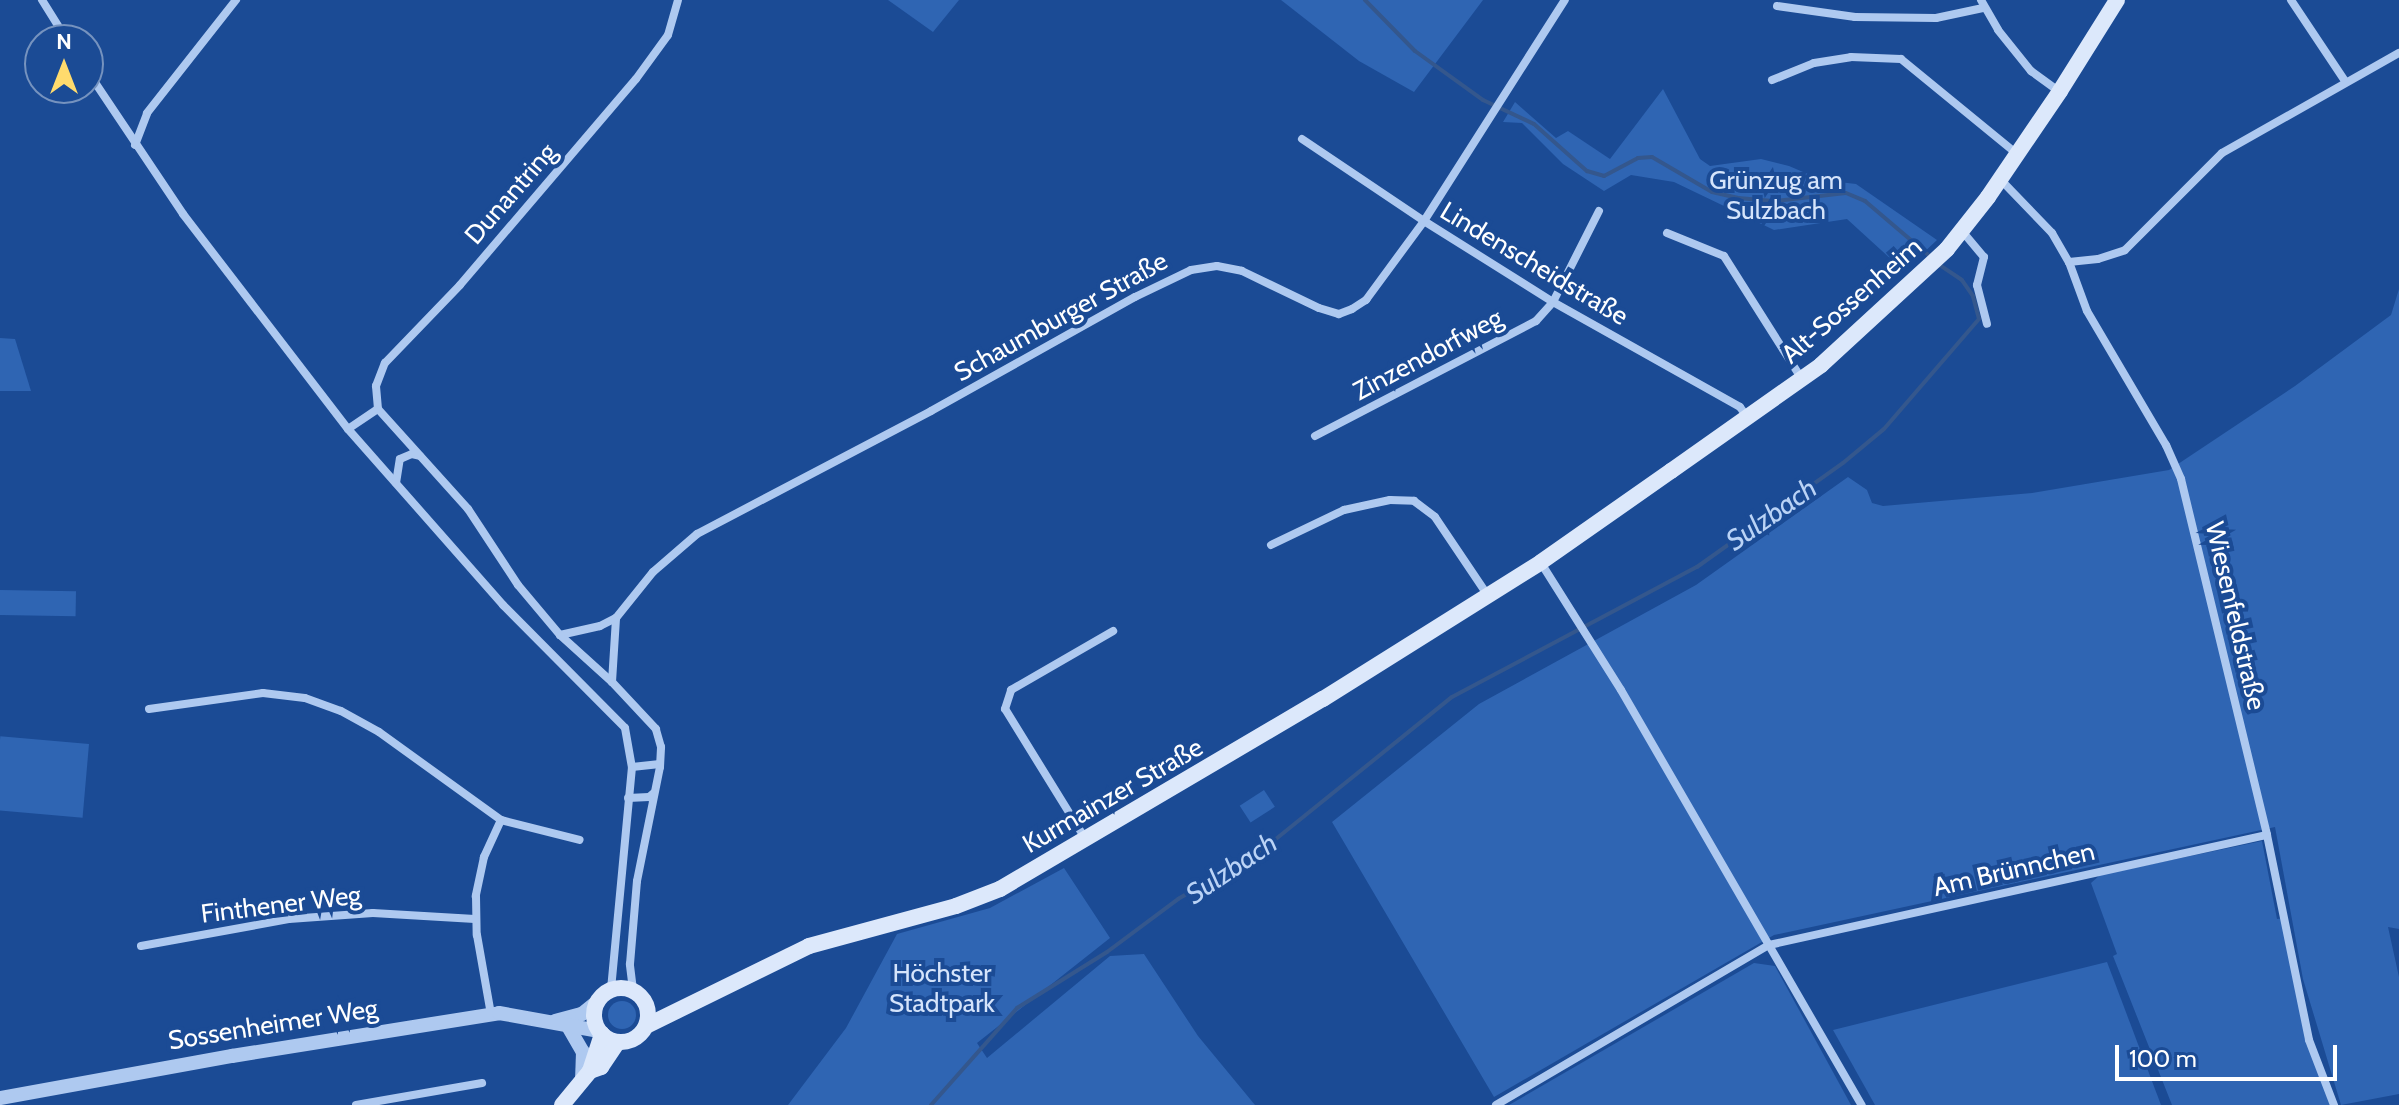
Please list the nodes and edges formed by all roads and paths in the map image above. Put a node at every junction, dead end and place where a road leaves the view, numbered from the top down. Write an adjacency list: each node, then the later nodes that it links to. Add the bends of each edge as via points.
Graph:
1 (42, 0): 9 (street)
2 (236, 0): 16 (street, via 147,113)
3 (678, 0): 27 (street, Dunantring, via 668,35 636,79 460,285 380,369)
4 (1565, 0): 20 (street, Schaumburger Straße)
5 (2117, 0): 13 (main road, Alt-Sossenheim)
6 (2291, 0): 12 (street)
7 (1982, 4): 8 (street, via 1936,18 1855,17); 13 (street, via 2031,71)
8 (1777, 6)
9 (57, 24)
10 (2399, 53): 12 (street)
11 (1772, 80): 17 (street, via 1814,63 1851,57 1901,59)
12 (2345, 81): 23 (street, via 2222,153 2125,250)
13 (2060, 91): 17 (main road, Alt-Sossenheim)
14 (104, 97): 16 (street)
15 (1302, 139): 20 (street, Lindenscheidstraße)
16 (135, 145): 29 (street)
17 (2017, 154): 18 (main road, Alt-Sossenheim)
18 (2000, 179): 21 (main road, Alt-Sossenheim); 23 (street, Wiesenfeldstraße, via 2052,233)
19 (1599, 211): 24 (street)
20 (1424, 221): 24 (street, Lindenscheidstraße); 36 (street, Schaumburger Straße, via 1366,300 1339,314 1242,271 1217,266 1191,270 1135,297 697,534 653,572)
21 (1962, 231): 25 (street, via 1984,257 1977,285); 26 (main road, Alt-Sossenheim)
22 (1667, 233): 26 (street, via 1724,256)
23 (2069, 262): 46 (street, Wiesenfeldstraße, via 2087,311 2166,445 2188,500)
24 (1553, 302): 28 (street, Lindenscheidstraße, via 1740,407); 30 (street, Zinzendorfweg, via 1536,321)
25 (1987, 324)
26 (1802, 379): 28 (main road, Alt-Sossenheim)
27 (378, 409): 29 (street); 31 (street)
28 (1747, 418): 34 (main road, Alt-Sossenheim)
29 (348, 429): 32 (street)
30 (1315, 436)
31 (421, 456): 32 (street, via 400,459); 38 (street, via 468,509 518,585)
32 (396, 484): 42 (street, via 503,605 617,716 630,740)
33 (1271, 545): 35 (street, via 1344,510 1390,500 1414,501 1435,517)
34 (1541, 562): 35 (main road, Kurmainzer Straße); 52 (street)
35 (1488, 596): 48 (main road, Kurmainzer Straße)
36 (616, 618): 38 (street); 39 (street)
37 (1113, 631): 48 (street, via 1011,690 1005,709)
38 (560, 635): 39 (street)
39 (612, 682): 41 (street, via 656,729)
40 (149, 709): 45 (street, via 263,693 305,698 379,732)
41 (660, 764): 42 (street); 43 (street)
42 (632, 767): 44 (street)
43 (655, 791): 44 (street, via 650,797); 50 (street)
44 (628, 798): 49 (street)
45 (501, 820): 47 (street); 51 (street, via 479,873)
46 (2267, 835): 52 (street, Am Brünnchen); 71 (street, Wiesenfeldstraße, via 2309,1040)
47 (580, 840)
48 (1086, 841): 58 (main road, Kurmainzer Straße, via 981,898 809,946)
49 (624, 856): 50 (street); 54 (street)
50 (639, 864): 55 (street, via 630,964)
51 (475, 919): 53 (street, Finthener Weg, via 373,913 289,919); 59 (street)
52 (1769, 945): 69 (street, Am Brünnchen); 70 (street)
53 (141, 946)
54 (611, 989): 55 (main road); 56 (main road)
55 (633, 990): 57 (main road)
56 (598, 1001): 60 (street); 62 (main road, via 594,1016)
57 (646, 1002): 58 (main road); 61 (main road)
58 (681, 1009): 61 (main road, Kurmainzer Straße)
59 (491, 1014): 60 (street, Sossenheimer Weg); 66 (street, Sossenheimer Weg)
60 (562, 1024): 62 (street, Sossenheimer Weg); 64 (street, via 579,1039)
61 (646, 1026): 63 (main road, via 638,1036)
62 (601, 1033): 63 (main road); 64 (main road)
63 (618, 1042): 64 (main road, via 601,1067)
64 (586, 1076): 68 (main road)
65 (482, 1083): 67 (street)
66 (0, 1098)
67 (356, 1105)
68 (562, 1105)
69 (1496, 1105)
70 (1862, 1105)
71 (2334, 1105)

